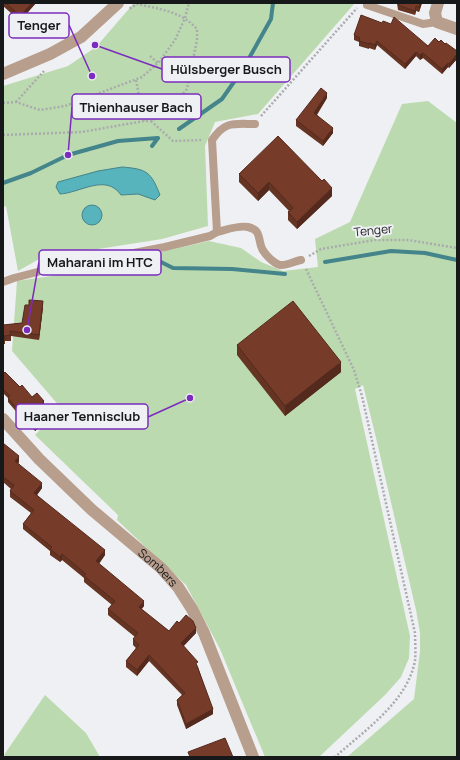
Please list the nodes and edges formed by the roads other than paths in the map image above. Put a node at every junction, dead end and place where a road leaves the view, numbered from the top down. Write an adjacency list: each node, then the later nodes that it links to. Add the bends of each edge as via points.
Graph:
1 (438, 3): 4 (street, via 435,12)
2 (364, 4): 4 (lane, via 423,24)
3 (121, 5): 6 (street, via 82,37)
4 (437, 22): 5 (street)
5 (457, 28)
6 (3, 74)
7 (255, 124): 8 (lane, via 228,125 219,130 212,140)
8 (217, 232): 9 (lane, via 247,227 260,236 261,247 273,262 281,265); 10 (lane, via 166,247 45,270)
9 (301, 260)
10 (3, 282)
11 (3, 419): 12 (street, Sombers, via 92,510 161,568 178,587 204,633)
12 (253, 757)

